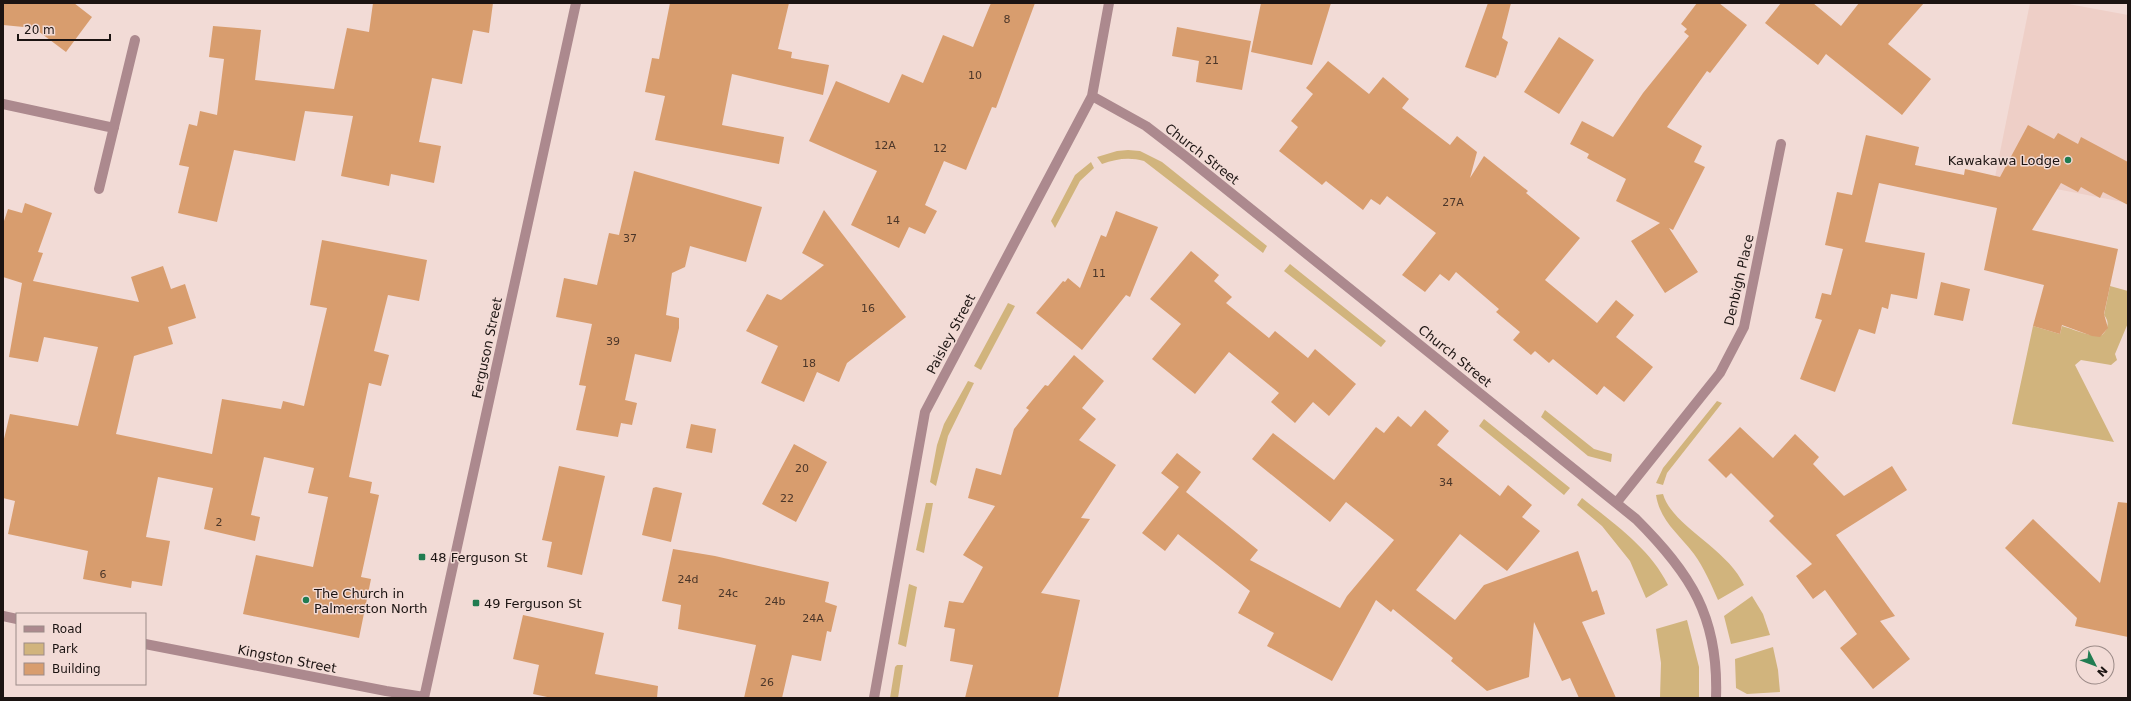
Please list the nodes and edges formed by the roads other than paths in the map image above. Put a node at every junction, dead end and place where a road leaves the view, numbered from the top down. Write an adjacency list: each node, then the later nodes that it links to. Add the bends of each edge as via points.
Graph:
1 (576, 3): 13 (street, Ferguson Street)
2 (1109, 3): 4 (street, Paisley Street)
3 (135, 40): 6 (street)
4 (1092, 96): 9 (street, Church Street, via 1146,126 1185,156); 14 (street, Paisley Street, via 925,412)
5 (3, 104): 6 (street)
6 (114, 128): 8 (street)
7 (1780, 144): 9 (street, Denbigh Place, via 1744,327 1720,372)
8 (99, 189)
9 (1617, 502): 15 (street, Church Street, via 1665,548 1689,580 1706,615 1713,653)
10 (3, 616): 11 (street)
11 (16, 619)
12 (146, 644): 13 (street, Kingston Street)
13 (424, 697)
14 (874, 698)
15 (1716, 698)

